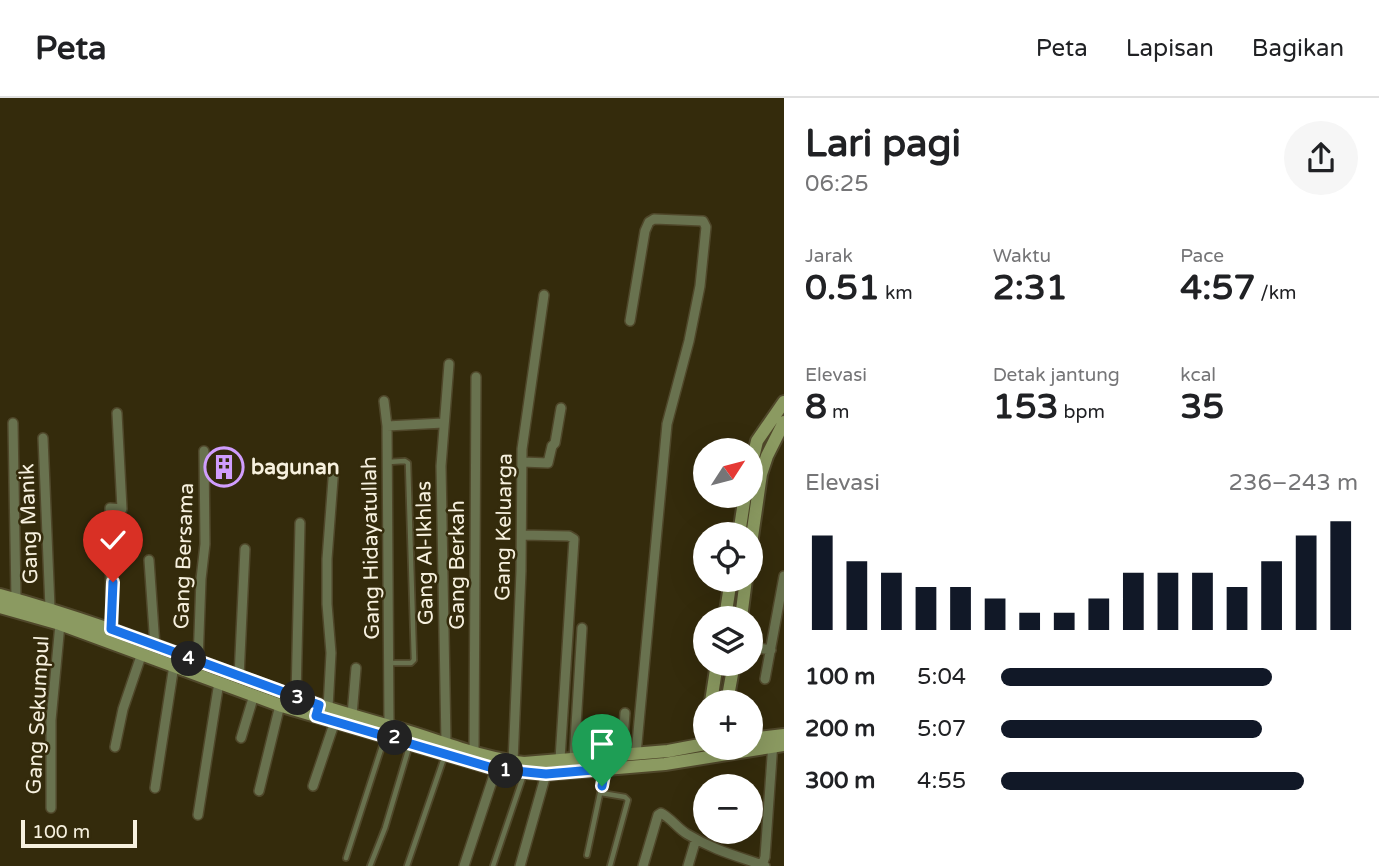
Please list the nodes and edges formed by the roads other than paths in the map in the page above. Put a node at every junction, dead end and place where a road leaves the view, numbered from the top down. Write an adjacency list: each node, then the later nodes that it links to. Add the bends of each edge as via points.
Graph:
1 (544, 295): 16 (street, Gang Keluarga)
2 (630, 321): 60 (street, via 649,222 703,221 701,286 667,424)
3 (449, 364): 11 (street, Gang Al-Ikhlas)
4 (476, 377): 58 (street, Gang Berkah)
5 (384, 401): 12 (street)
6 (784, 402): 14 (main road)
7 (561, 408): 16 (street, via 548,463)
8 (117, 413): 31 (street, via 122,509 110,508)
9 (784, 422): 19 (main road, via 761,474)
10 (13, 423): 26 (street)
11 (443, 423): 12 (street, Gang Hidayatullah); 56 (street, Gang Al-Ikhlas)
12 (387, 426): 17 (street, Gang Hidayatullah)
13 (43, 438): 28 (street, Gang Manik)
14 (759, 438)
15 (204, 451): 36 (street, Gang Bersama, via 205,544)
16 (522, 462): 21 (street, Gang Keluarga)
17 (388, 463): 37 (street, Gang Hidayatullah); 37 (lane, via 408,463 414,660)
18 (334, 466): 46 (street, via 327,559 331,653)
19 (754, 522)
20 (300, 523): 44 (street)
21 (522, 535): 62 (street, via 574,539); 63 (street, Gang Keluarga)
22 (245, 549): 40 (street)
23 (149, 560): 32 (street)
24 (784, 576): 34 (street)
25 (0, 595): 26 (main road)
26 (16, 599): 28 (main road)
27 (0, 607): 29 (main road)
28 (50, 608): 31 (main road)
29 (60, 624): 35 (main road); 72 (street, Gang Sekumpul, via 51,720)
30 (582, 628): 61 (street)
31 (111, 629): 32 (main road)
32 (155, 646): 36 (main road)
33 (763, 649): 34 (street)
34 (771, 650): 41 (street)
35 (142, 653): 38 (main road); 54 (street)
36 (198, 662): 40 (main road)
37 (390, 663): 50 (street, Gang Hidayatullah)
38 (174, 665): 42 (main road); 69 (street)
39 (356, 668): 48 (street)
40 (239, 677): 44 (main road)
41 (765, 679)
42 (219, 682): 43 (main road); 73 (street)
43 (254, 695): 45 (main road); 51 (street)
44 (296, 697): 46 (main road)
45 (280, 705): 46 (main road); 70 (street)
46 (321, 710): 48 (main road); 49 (main road)
47 (625, 713): 59 (street)
48 (352, 715): 50 (main road)
49 (335, 721): 50 (main road); 68 (street)
50 (387, 731): 53 (main road); 56 (main road); 78 (lane)
51 (241, 738)
52 (779, 741): 80 (street)
53 (411, 744): 56 (main road); 81 (lane)
54 (115, 747)
55 (693, 747): 60 (main road)
56 (446, 748): 58 (main road); 64 (main road); 82 (lane)
57 (693, 750): 65 (main road, via 665,764)
58 (474, 752): 63 (main road)
59 (622, 754): 60 (main road); 61 (main road)
60 (636, 754)
61 (574, 758): 62 (main road)
62 (560, 759): 63 (main road)
63 (513, 762)
64 (496, 769): 66 (main road); 83 (street)
65 (605, 769): 67 (main road); 71 (lane)
66 (524, 773): 67 (main road); 84 (lane)
67 (546, 774): 85 (street)
68 (313, 786)
69 (155, 788)
70 (259, 790)
71 (602, 790): 77 (lane); 86 (lane, via 628,800)
72 (51, 808)
73 (198, 815)
74 (693, 837): 87 (street, via 661,813)
75 (695, 844): 88 (street)
76 (705, 844): 79 (street)
77 (587, 855)
78 (346, 858)
79 (737, 862): 80 (street)
80 (764, 863)
81 (370, 866)
82 (407, 866)
83 (464, 866)
84 (493, 866)
85 (520, 866)
86 (610, 866)
87 (643, 866)
88 (688, 866)

